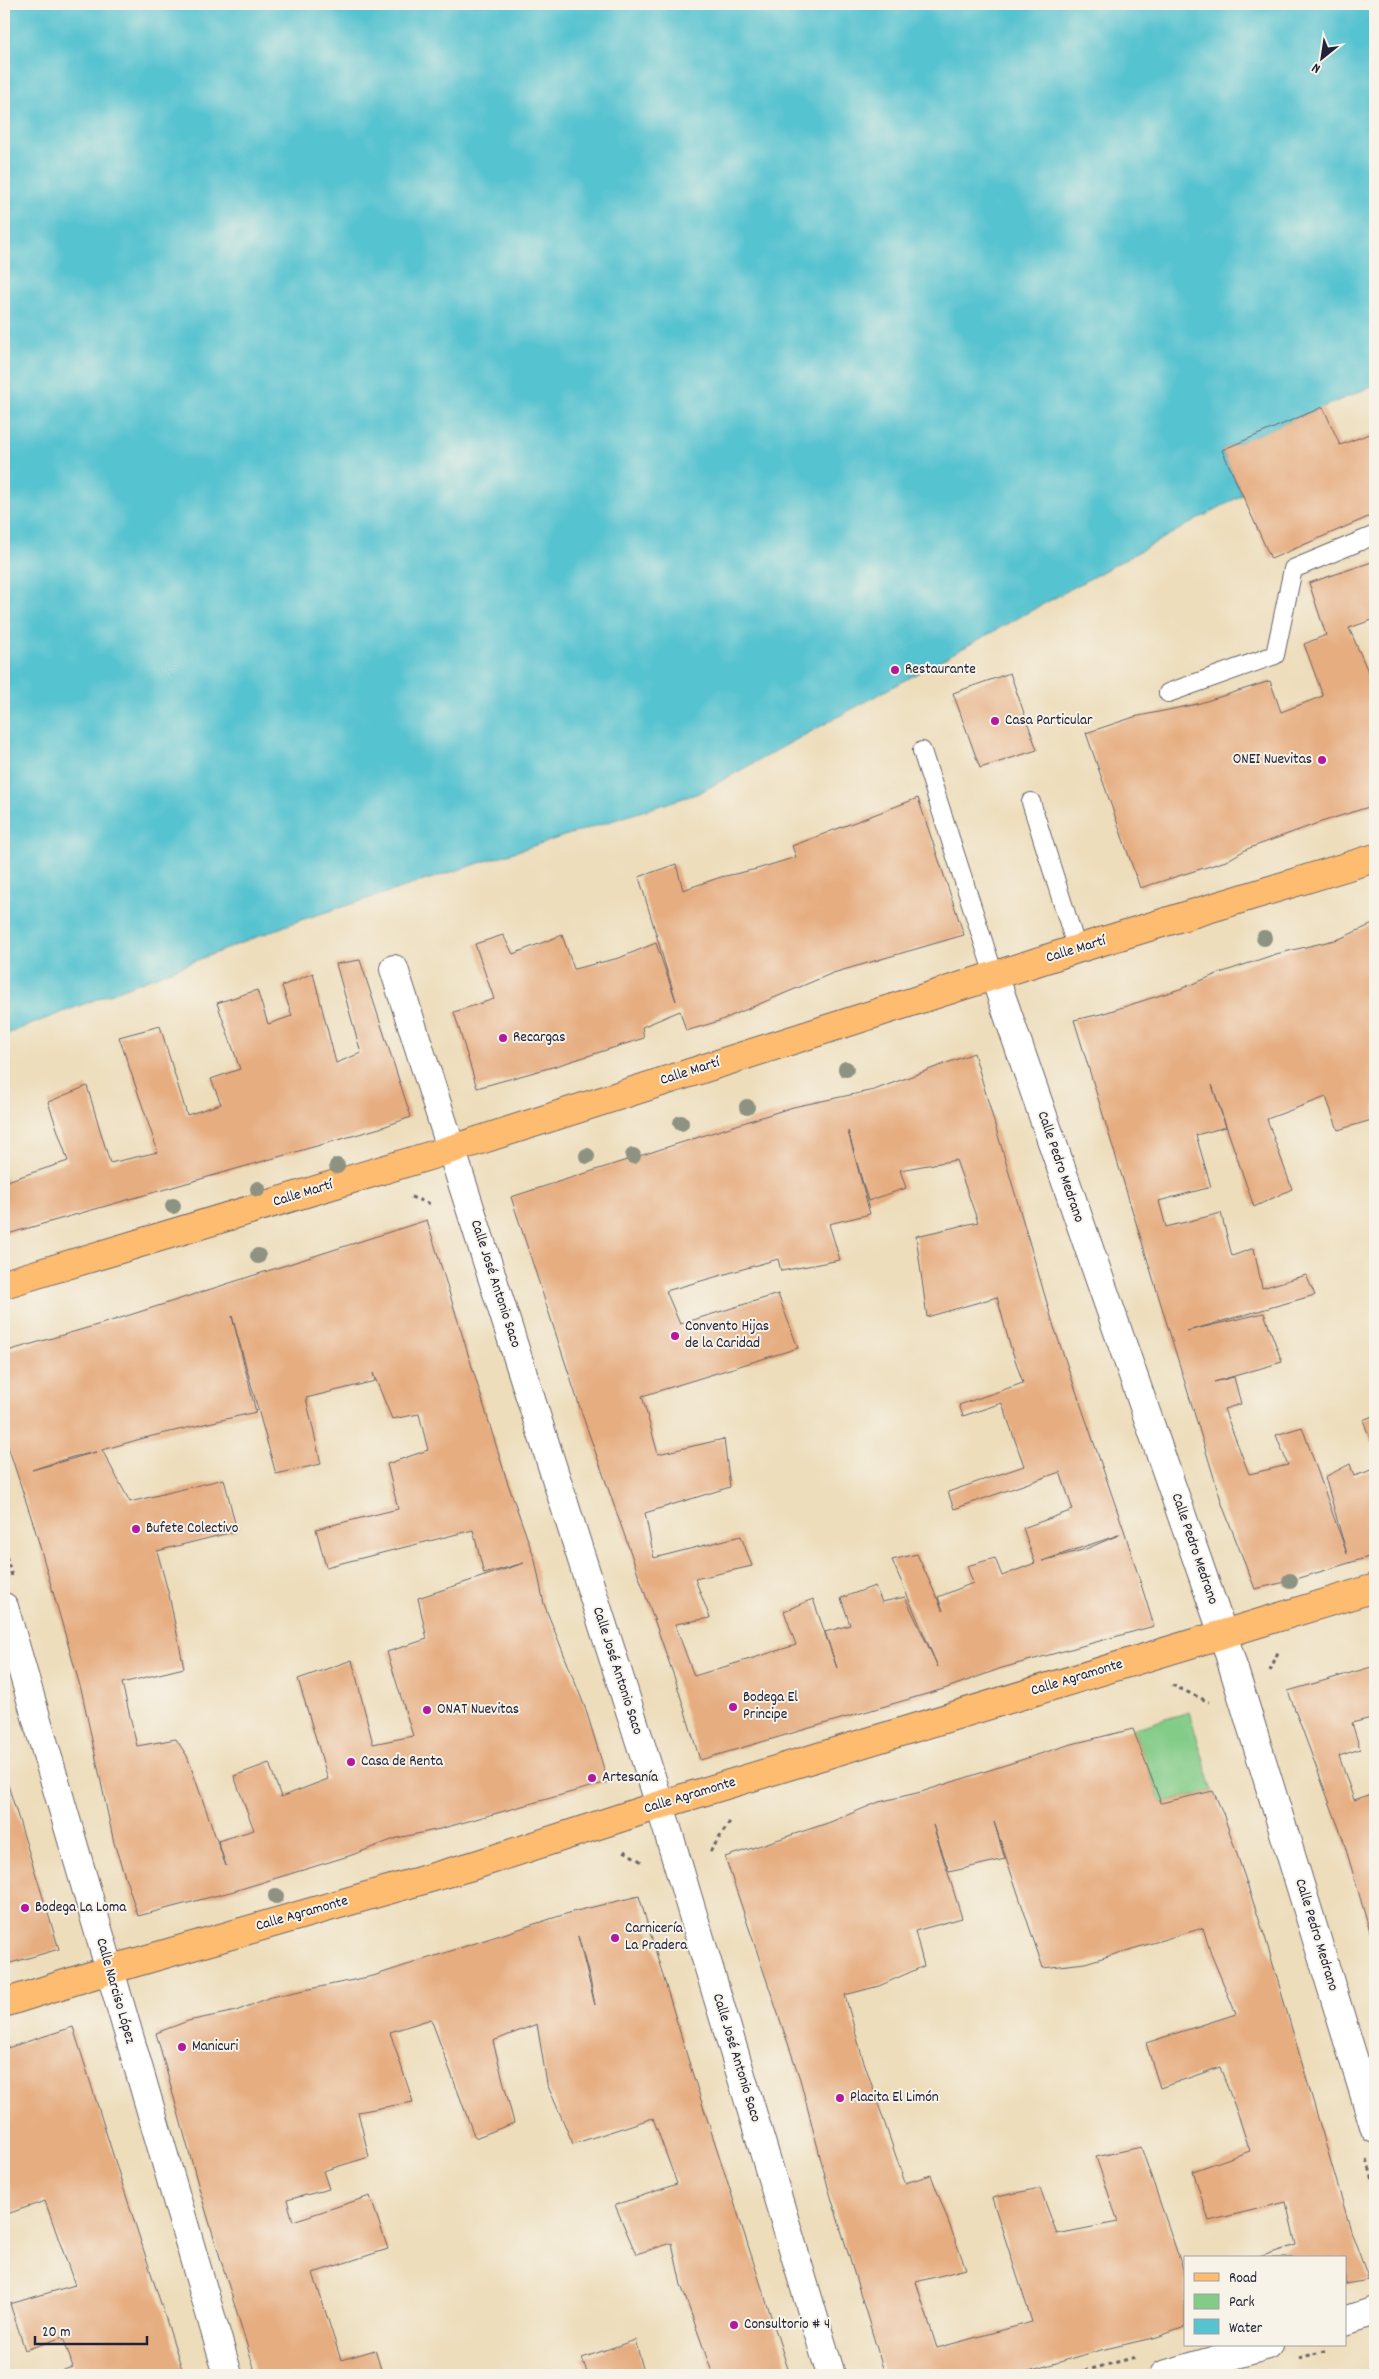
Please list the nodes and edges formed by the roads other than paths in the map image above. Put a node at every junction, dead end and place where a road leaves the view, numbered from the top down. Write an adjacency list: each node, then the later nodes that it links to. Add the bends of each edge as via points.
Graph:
1 (1375, 535): 2 (lane, via 1292,569 1274,655)
2 (1168, 693)
3 (922, 751): 8 (lane)
4 (1031, 802): 6 (lane)
5 (1375, 858): 6 (main road, Calle Martí)
6 (1077, 949): 8 (main road, Calle Martí)
7 (394, 969): 9 (street, Calle José Antonio Saco)
8 (994, 975): 9 (main road, Calle Martí); 13 (street, Calle Pedro Medrano)
9 (452, 1149): 10 (main road, Calle Martí); 14 (street, Calle José Antonio Saco)
10 (4, 1284)
11 (1375, 1588): 13 (main road, Calle Agramonte)
12 (4, 1607): 15 (street, Calle Narciso López)
13 (1223, 1634): 14 (main road, Calle Agramonte); 17 (street, Calle Pedro Medrano)
14 (660, 1805): 15 (main road, Calle Agramonte, via 472,1866); 22 (street, Calle José Antonio Saco)
15 (109, 1970): 16 (main road, Calle Agramonte); 21 (street, Calle Narciso López)
16 (4, 2003)
17 (1375, 2130)
18 (1375, 2311): 19 (street)
19 (1346, 2320)
20 (1265, 2346): 23 (street)
21 (228, 2375)
22 (831, 2375)
23 (1164, 2375)

